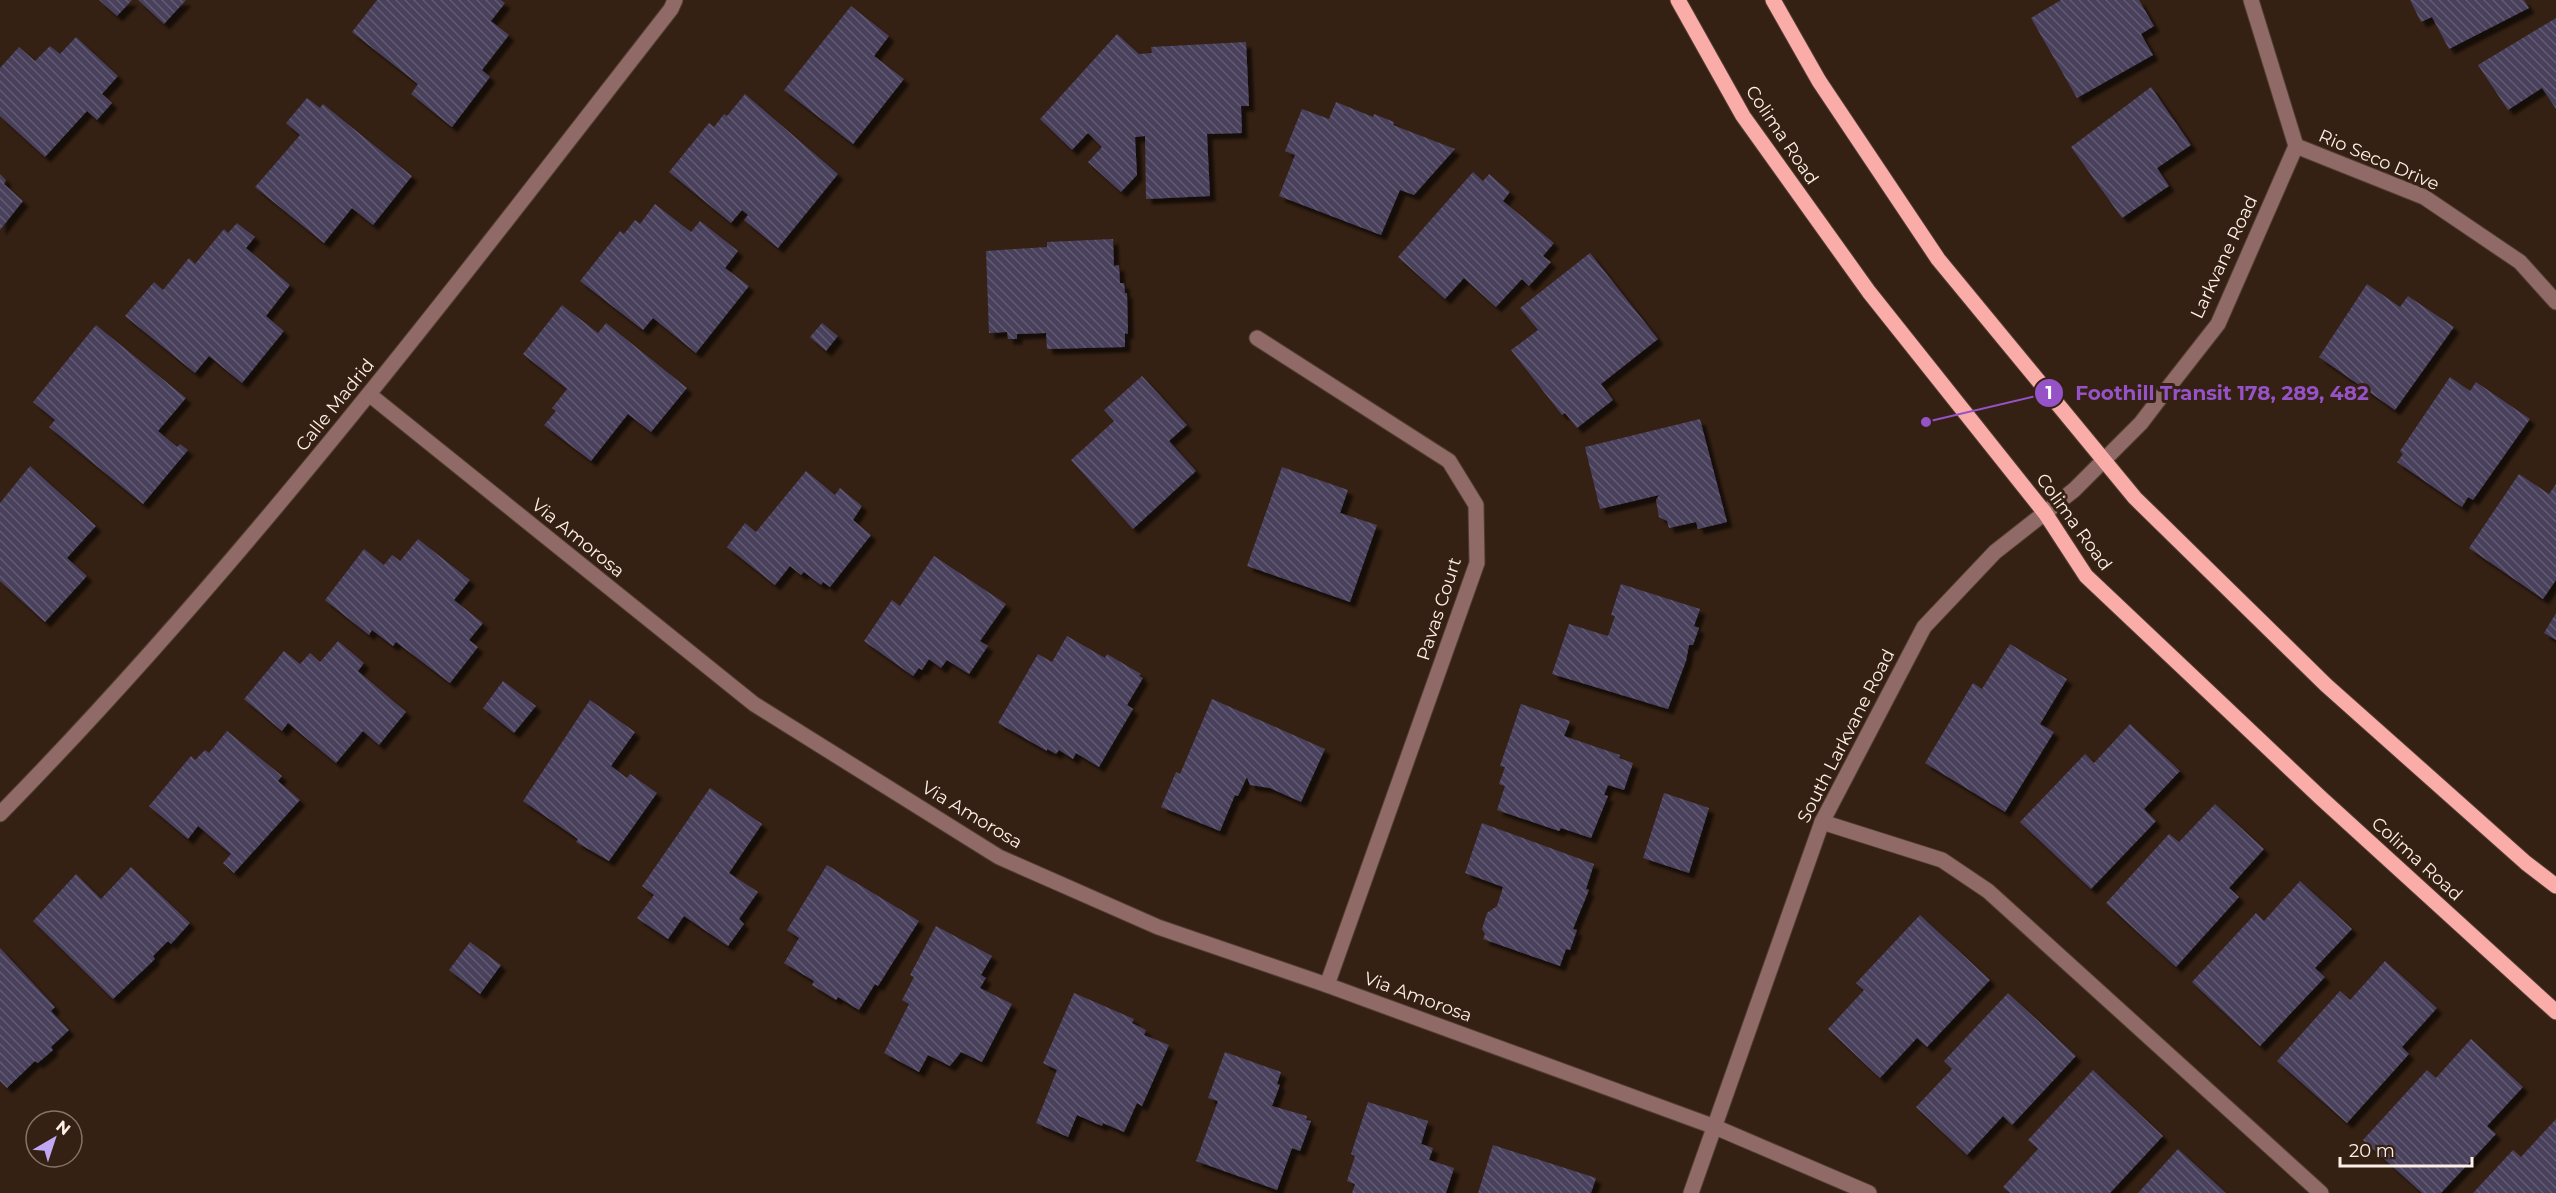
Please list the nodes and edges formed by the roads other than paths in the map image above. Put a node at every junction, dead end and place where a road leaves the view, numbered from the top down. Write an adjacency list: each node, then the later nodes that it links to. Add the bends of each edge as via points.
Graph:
1 (675, 0): 8 (street, Calle Madrid)
2 (1678, 0): 11 (main road, Colima Road, via 1743,116 1811,212 1869,292)
3 (1773, 0): 9 (main road, via 1819,81 1938,259)
4 (2251, 0): 5 (street)
5 (2296, 146): 6 (street, Rio Seco Drive, via 2424,197 2520,262); 9 (street, Larkvane Road, via 2218,324 2141,423)
6 (2556, 302)
7 (1257, 338): 15 (street, Pavas Court, via 1449,461 1476,506 1477,563)
8 (370, 395): 12 (street, Calle Madrid, via 169,635); 15 (street, Via Amorosa, via 754,704 989,851 1158,927)
9 (2104, 461): 10 (street, Larkvane Road); 14 (main road, via 2135,498 2326,685)
10 (2074, 490): 11 (street, South Larkvane Road)
11 (2045, 513): 13 (street, South Larkvane Road, via 1995,552 1924,627); 16 (main road, Colima Road, via 2086,576)
12 (0, 814)
13 (1822, 822): 17 (street, South Larkvane Road); 20 (street, via 1942,860 1988,891)
14 (2556, 886)
15 (1327, 985): 17 (street, Via Amorosa)
16 (2556, 1012)
17 (1715, 1127): 18 (street, South Larkvane Road); 19 (street, Via Amorosa)
18 (1691, 1193)
19 (1869, 1193)
20 (2321, 1193)

